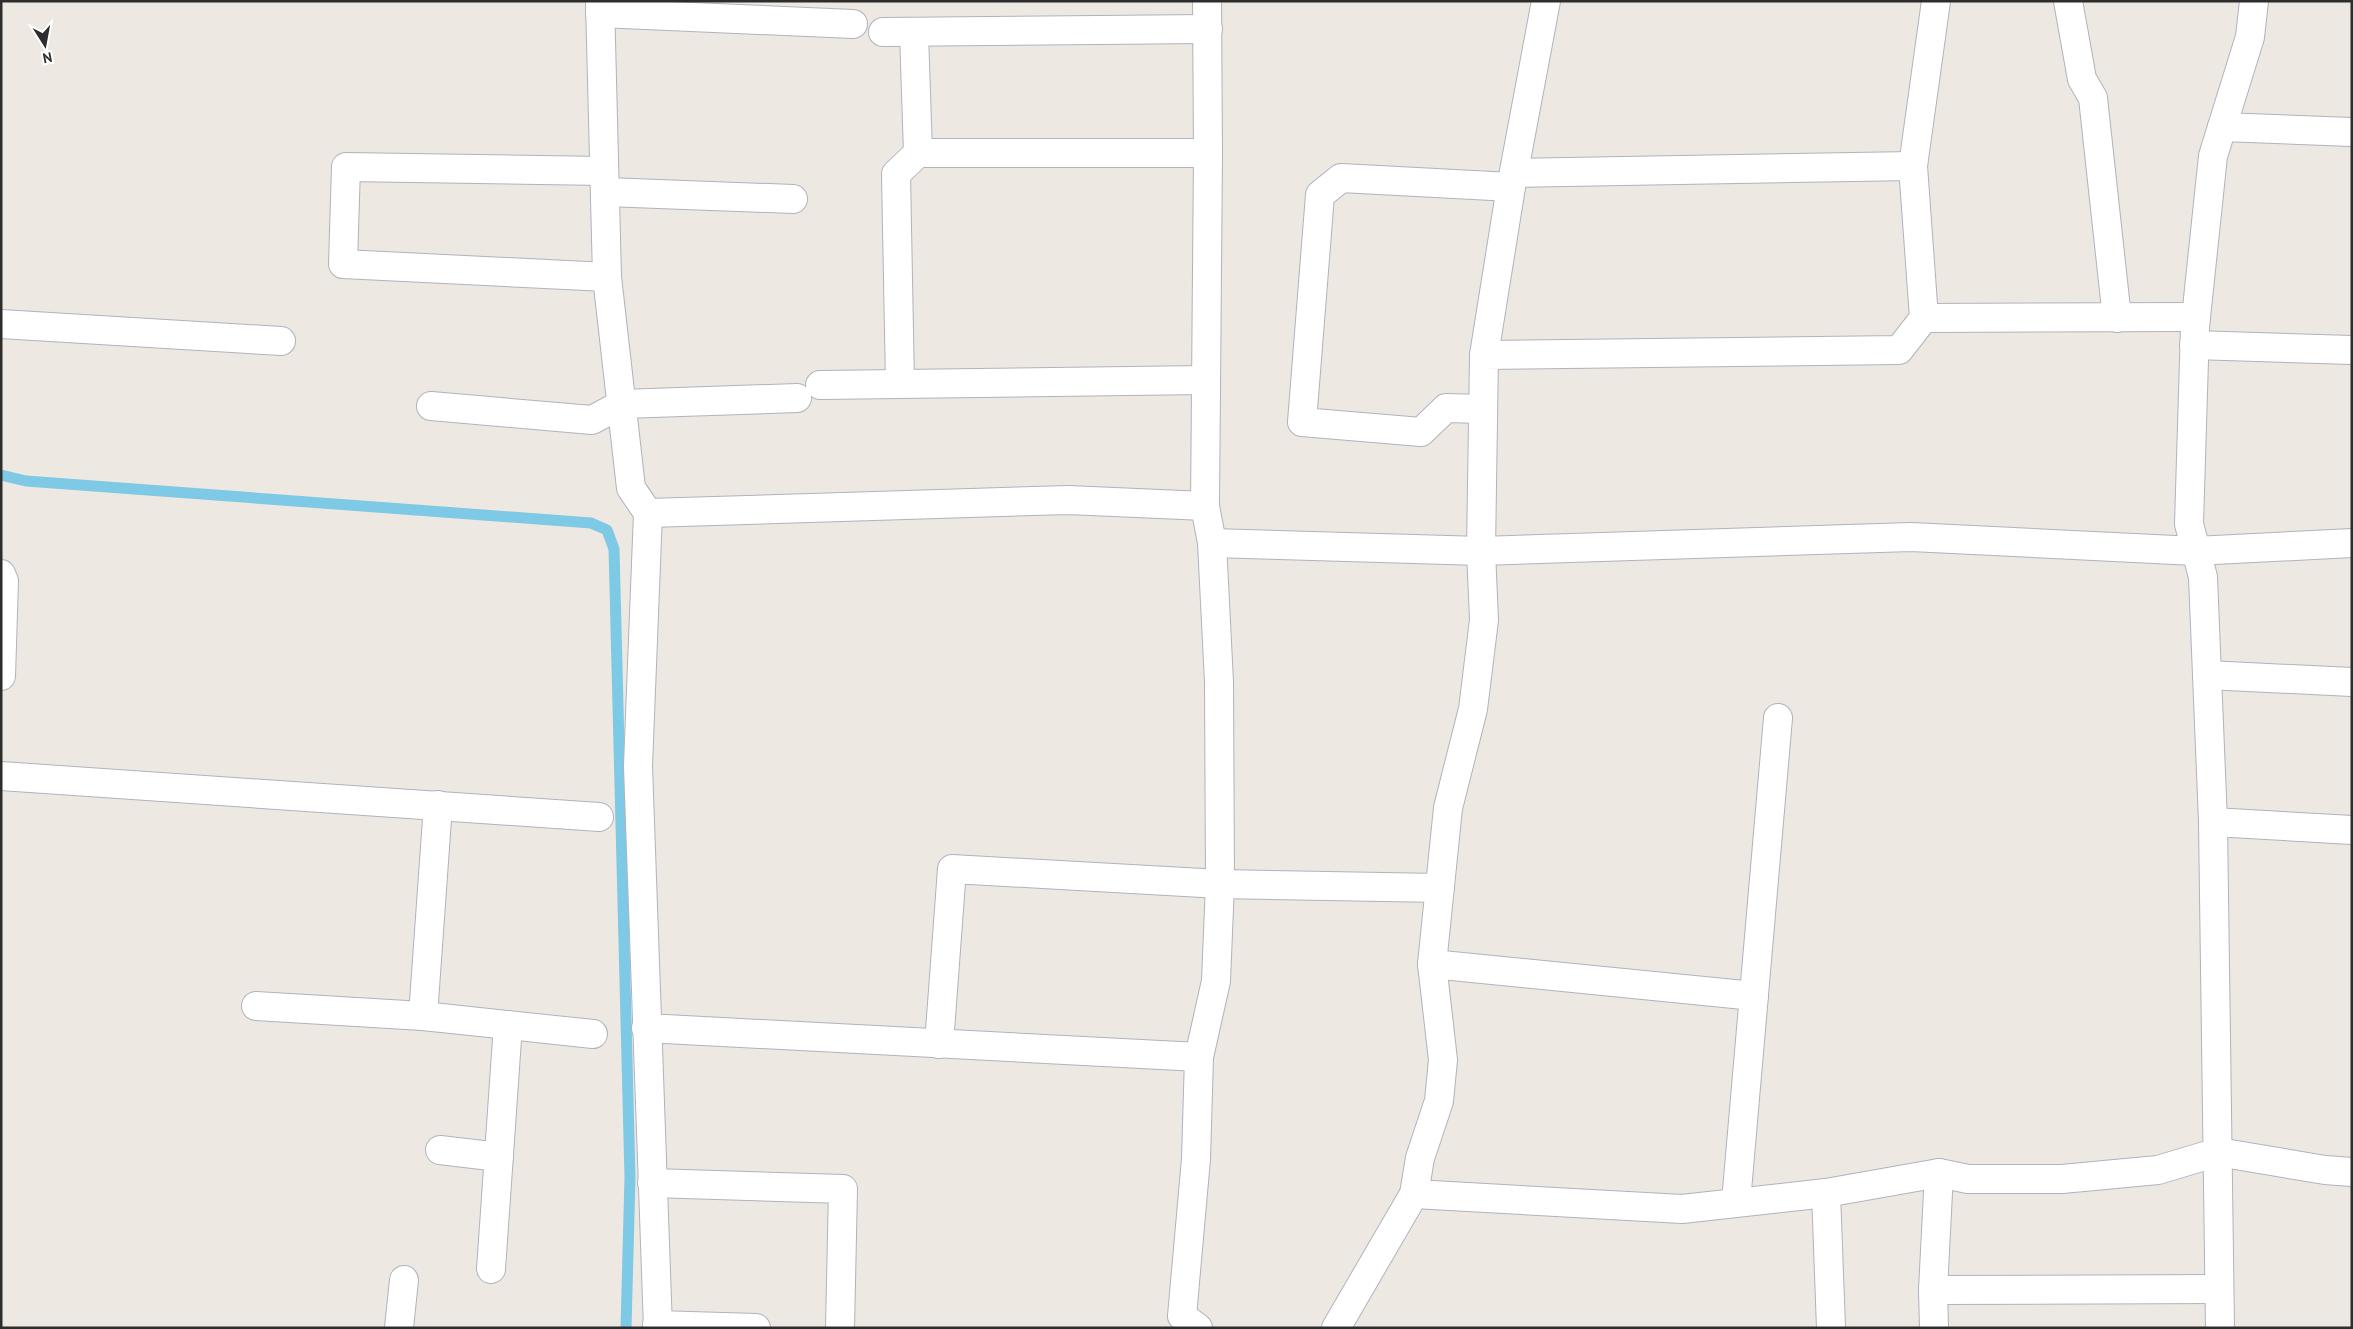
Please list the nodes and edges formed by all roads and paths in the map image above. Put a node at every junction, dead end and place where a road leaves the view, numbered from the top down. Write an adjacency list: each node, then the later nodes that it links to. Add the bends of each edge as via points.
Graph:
1 (1207, 1): 8 (street)
2 (1546, 1): 16 (street)
3 (1936, 1): 15 (street)
4 (2068, 1): 22 (street, via 2082,78 2093,98)
5 (2254, 1): 11 (street, via 2250,37)
6 (600, 7): 7 (street); 17 (street)
7 (853, 24)
8 (1208, 29): 10 (street); 14 (street)
9 (883, 32): 10 (street)
10 (914, 33): 13 (street)
11 (2222, 127): 12 (street); 20 (street, via 2213,156)
12 (2352, 132)
13 (918, 153): 14 (street); 29 (street, via 896,174)
14 (1208, 153): 28 (street)
15 (1913, 166): 16 (street); 21 (street)
16 (1513, 180): 27 (street); 32 (street, via 1342,178 1320,195 1302,422 1421,432 1446,408)
17 (605, 181): 18 (street); 19 (street); 19 (street, via 346,167 343,264)
18 (793, 198)
19 (607, 277): 30 (street)
20 (2196, 317): 22 (street); 25 (street)
21 (1924, 318): 22 (street); 27 (street, via 1899,350)
22 (2117, 318)
23 (1, 324): 24 (street)
24 (281, 341)
25 (2194, 344): 26 (street); 38 (street, via 2189,524)
26 (2352, 350)
27 (1484, 356): 32 (street)
28 (1205, 380): 29 (street); 33 (street)
29 (900, 384): 30 (street)
30 (622, 404): 31 (street, via 592,420); 34 (street, via 631,488)
31 (431, 406)
32 (1483, 409): 37 (street)
33 (1205, 506): 34 (street, via 1068,500); 35 (street)
34 (648, 513): 56 (street, via 638,766)
35 (1212, 543): 37 (street); 49 (street, via 1219,682)
36 (2352, 543): 38 (street)
37 (1481, 551): 38 (street, via 1911,537); 50 (street, via 1484,620 1472,709 1448,808)
38 (2195, 551): 40 (street, via 2203,577)
39 (1, 574): 41 (street, via 4,581)
40 (2207, 675): 42 (street); 47 (street)
41 (1, 676)
42 (2352, 682)
43 (1778, 718): 52 (street)
44 (1, 776): 45 (street)
45 (438, 805): 46 (street); 54 (street)
46 (599, 817)
47 (2213, 822): 48 (street); 61 (street)
48 (2352, 830)
49 (1220, 884): 50 (street); 58 (street, via 952,869); 59 (street, via 1216,981)
50 (1440, 888): 51 (street)
51 (1432, 964): 52 (street); 67 (street, via 1443,1060 1439,1100 1420,1158)
52 (1754, 996): 68 (street)
53 (256, 1006): 54 (street)
54 (423, 1016): 55 (street)
55 (508, 1025): 57 (street); 62 (street)
56 (646, 1028): 58 (street); 65 (street)
57 (593, 1034)
58 (939, 1044): 59 (street)
59 (1199, 1057): 77 (street, via 1196,1159 1182,1316)
60 (440, 1150): 62 (street)
61 (2218, 1152): 63 (street); 64 (street, via 2158,1170 2062,1179 1968,1179); 71 (street)
62 (499, 1157): 69 (street)
63 (2352, 1172)
64 (1939, 1173): 66 (street); 72 (street)
65 (652, 1183): 73 (street); 76 (street, via 843,1190)
66 (1826, 1193): 68 (street); 79 (street)
67 (1414, 1194): 68 (street, via 1682,1209); 78 (street)
68 (1736, 1202)
69 (491, 1269)
70 (404, 1280): 74 (street)
71 (2219, 1289): 72 (street); 81 (street)
72 (1933, 1290): 80 (street)
73 (658, 1326): 75 (street)
74 (399, 1328)
75 (756, 1328)
76 (840, 1328)
77 (1198, 1328)
78 (1336, 1328)
79 (1831, 1328)
80 (1934, 1328)
81 (2220, 1328)

